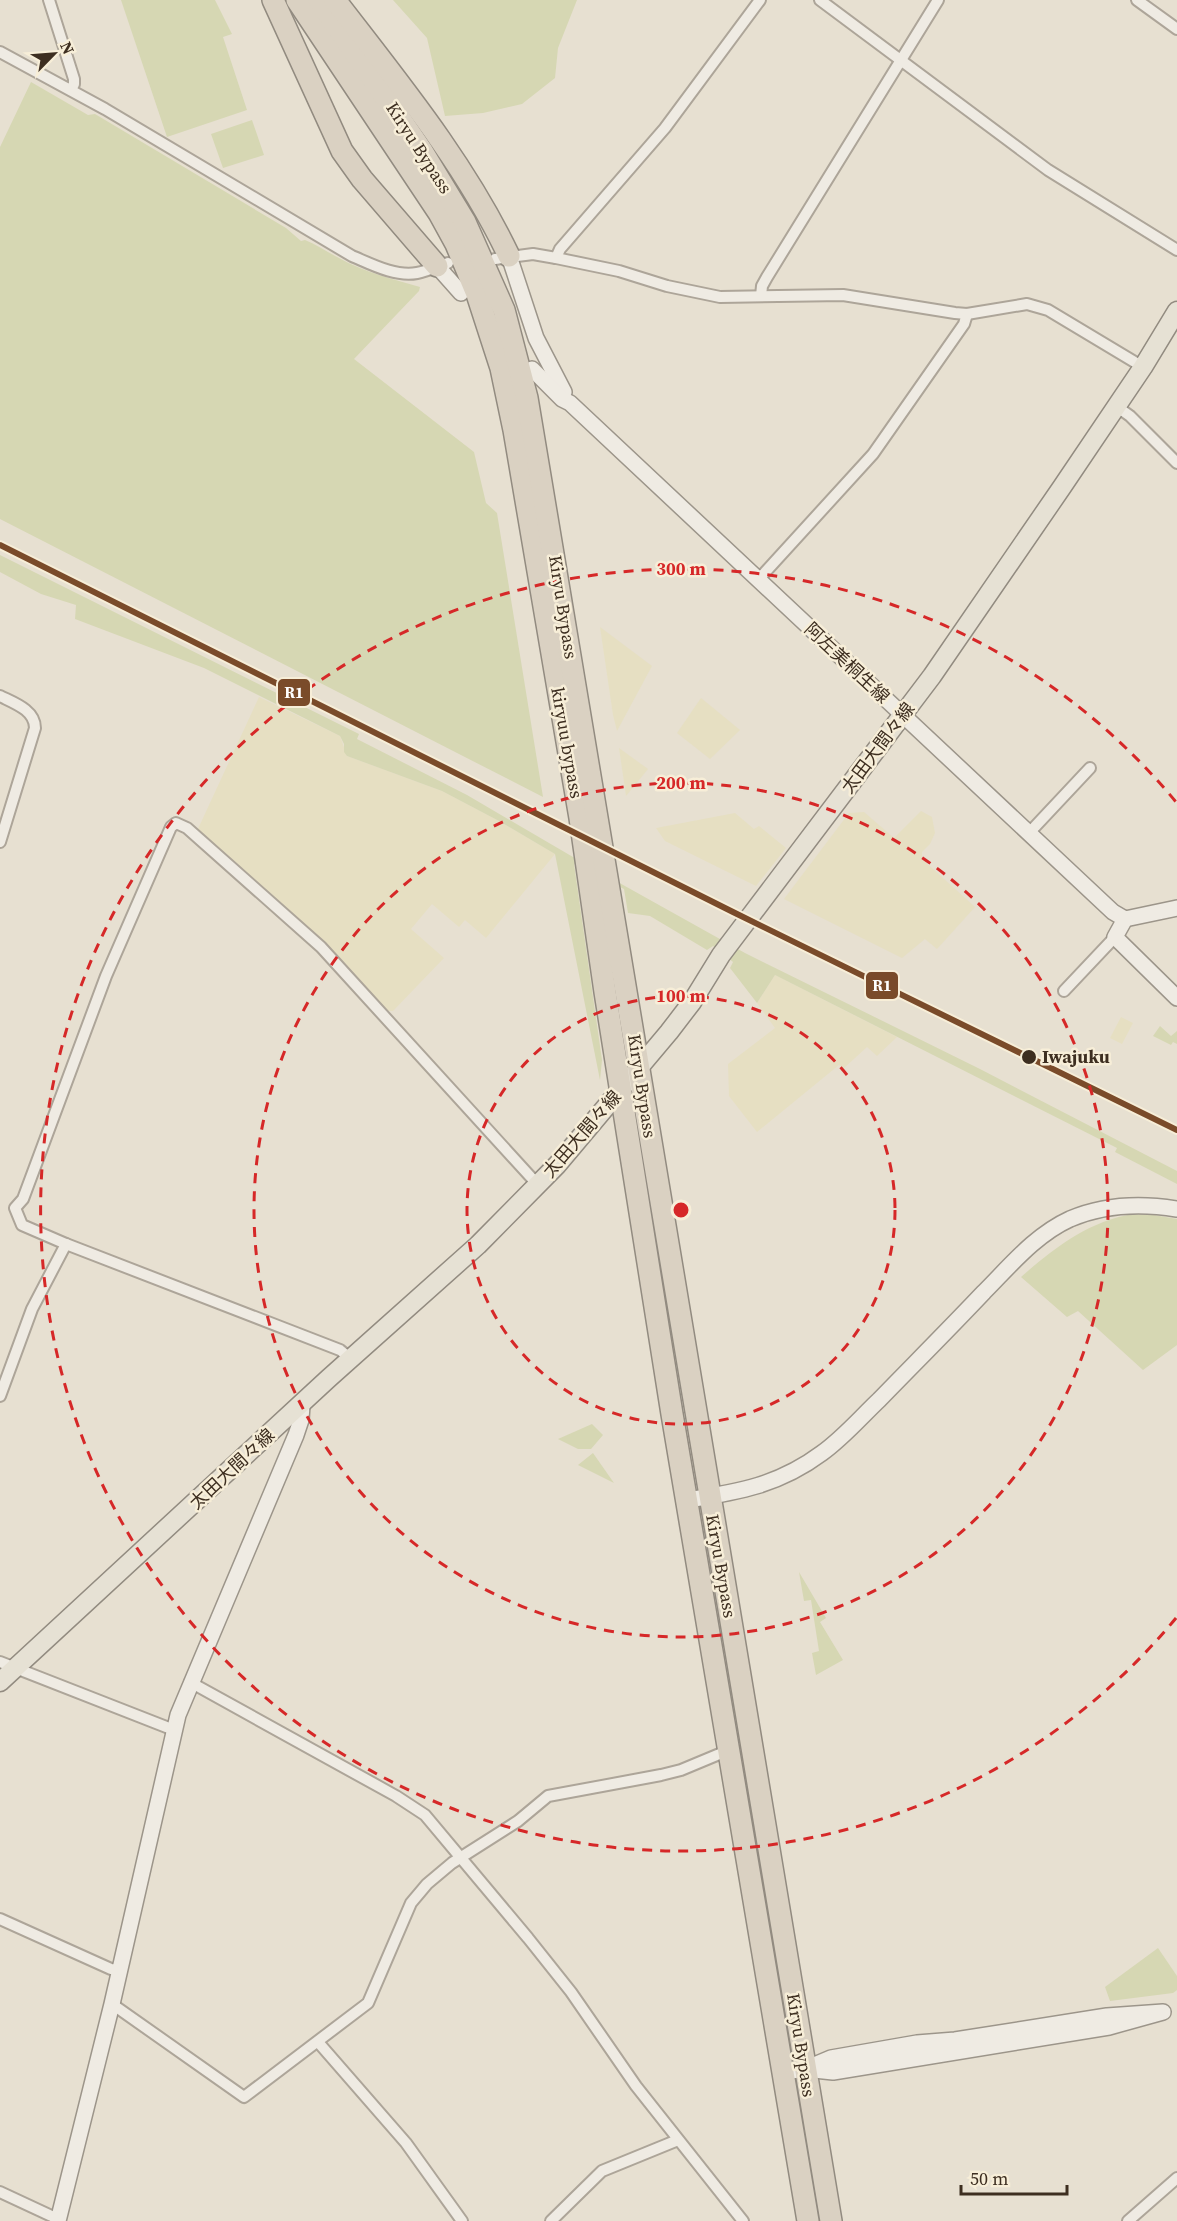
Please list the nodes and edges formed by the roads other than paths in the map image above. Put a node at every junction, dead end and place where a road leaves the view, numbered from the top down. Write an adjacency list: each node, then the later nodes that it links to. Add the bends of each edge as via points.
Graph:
1 (49, 0): 13 (street, via 74,79)
2 (273, 0): 17 (highway, via 342,151 362,179)
3 (297, 0): 31 (highway, kiryuu bypass, via 439,213 477,294 501,368 514,430)
4 (319, 0): 39 (highway, Kiryu Bypass, via 446,188 504,310 536,442)
5 (335, 0): 15 (highway, via 438,137 484,208)
6 (760, 0): 16 (street, via 665,128)
7 (820, 0): 12 (street)
8 (938, 0): 12 (street)
9 (1137, 0): 10 (street)
10 (1177, 29)
11 (0, 52): 13 (street)
12 (901, 61): 14 (street, via 1048,170); 19 (street, via 767,277)
13 (71, 90): 17 (street, via 352,256 408,274)
14 (1177, 250)
15 (502, 257): 16 (street, via 532,254); 24 (street, via 546,360)
16 (556, 258): 19 (street, via 709,295)
17 (443, 264): 18 (street)
18 (461, 293)
19 (761, 296): 20 (street, via 843,295)
20 (967, 314): 22 (street, via 1014,305 1040,306); 27 (street, via 964,324 873,454)
21 (1174, 322): 22 (main road, 太田大間々線)
22 (1143, 367): 25 (main road, 太田大間々線)
23 (532, 369): 24 (street, 阿左美桐生線)
24 (570, 403): 27 (street, 阿左美桐生線)
25 (1116, 406): 26 (street); 29 (main road, 太田大間々線)
26 (1177, 463)
27 (759, 580): 29 (street, 阿左美桐生線)
28 (0, 696): 33 (street, via 28,711 35,722)
29 (903, 715): 32 (street, 阿左美桐生線); 39 (main road, 太田大間々線)
30 (1090, 768): 32 (street)
31 (580, 818): 40 (highway, Kiryu Bypass)
32 (1029, 833): 35 (street, 阿左美桐生線)
33 (0, 842)
34 (1177, 908): 35 (street)
35 (1125, 919): 36 (street)
36 (1115, 937): 37 (street); 38 (street)
37 (1064, 991)
38 (1177, 998)
39 (640, 1068): 40 (main road, 太田大間々線); 47 (highway, Kiryu Bypass)
40 (621, 1089): 41 (main road, 太田大間々線); 48 (highway, Kiryu Bypass)
41 (538, 1185): 43 (street, via 321,947 187,828 176,823 106,976 23,1199 15,1208 22,1225); 44 (main road, 太田大間々線, via 478,1245)
42 (1177, 1209): 47 (street, via 1149,1204 1114,1206 1092,1211 1055,1228 1006,1268 824,1452 777,1479 750,1489)
43 (66, 1244): 44 (street, via 338,1349); 45 (street, via 32,1308)
44 (351, 1359): 46 (main road, 太田大間々線)
45 (0, 1396)
46 (302, 1405): 49 (main road, 太田大間々線); 51 (street, via 296,1435)
47 (710, 1496): 48 (street); 60 (highway, Kiryu Bypass)
48 (687, 1500): 53 (highway, Kiryu Bypass)
49 (8, 1664): 50 (main road, 太田大間々線); 52 (street)
50 (0, 1682)
51 (190, 1682): 52 (street); 54 (street, via 420,1811)
52 (174, 1730): 56 (street)
53 (729, 1750): 54 (street, via 681,1770 548,1796 518,1821); 61 (highway, Kiryu Bypass)
54 (460, 1857): 59 (street, via 411,1903 368,2002); 62 (street, via 566,1985)
55 (0, 1920): 56 (street)
56 (120, 1970): 57 (street)
57 (112, 2004): 59 (street, via 244,2097); 65 (street)
58 (1170, 2010): 60 (street, via 916,2043 831,2058)
59 (318, 2042): 66 (street, via 406,2143)
60 (805, 2069): 61 (street); 70 (highway, Kiryu Bypass)
61 (784, 2072): 69 (highway, Kiryu Bypass)
62 (678, 2140): 67 (street, via 602,2171); 68 (street)
63 (1177, 2178): 71 (street)
64 (0, 2192): 65 (street)
65 (58, 2220)
66 (462, 2221)
67 (551, 2221)
68 (743, 2221)
69 (808, 2221)
70 (831, 2221)
71 (1128, 2221)

